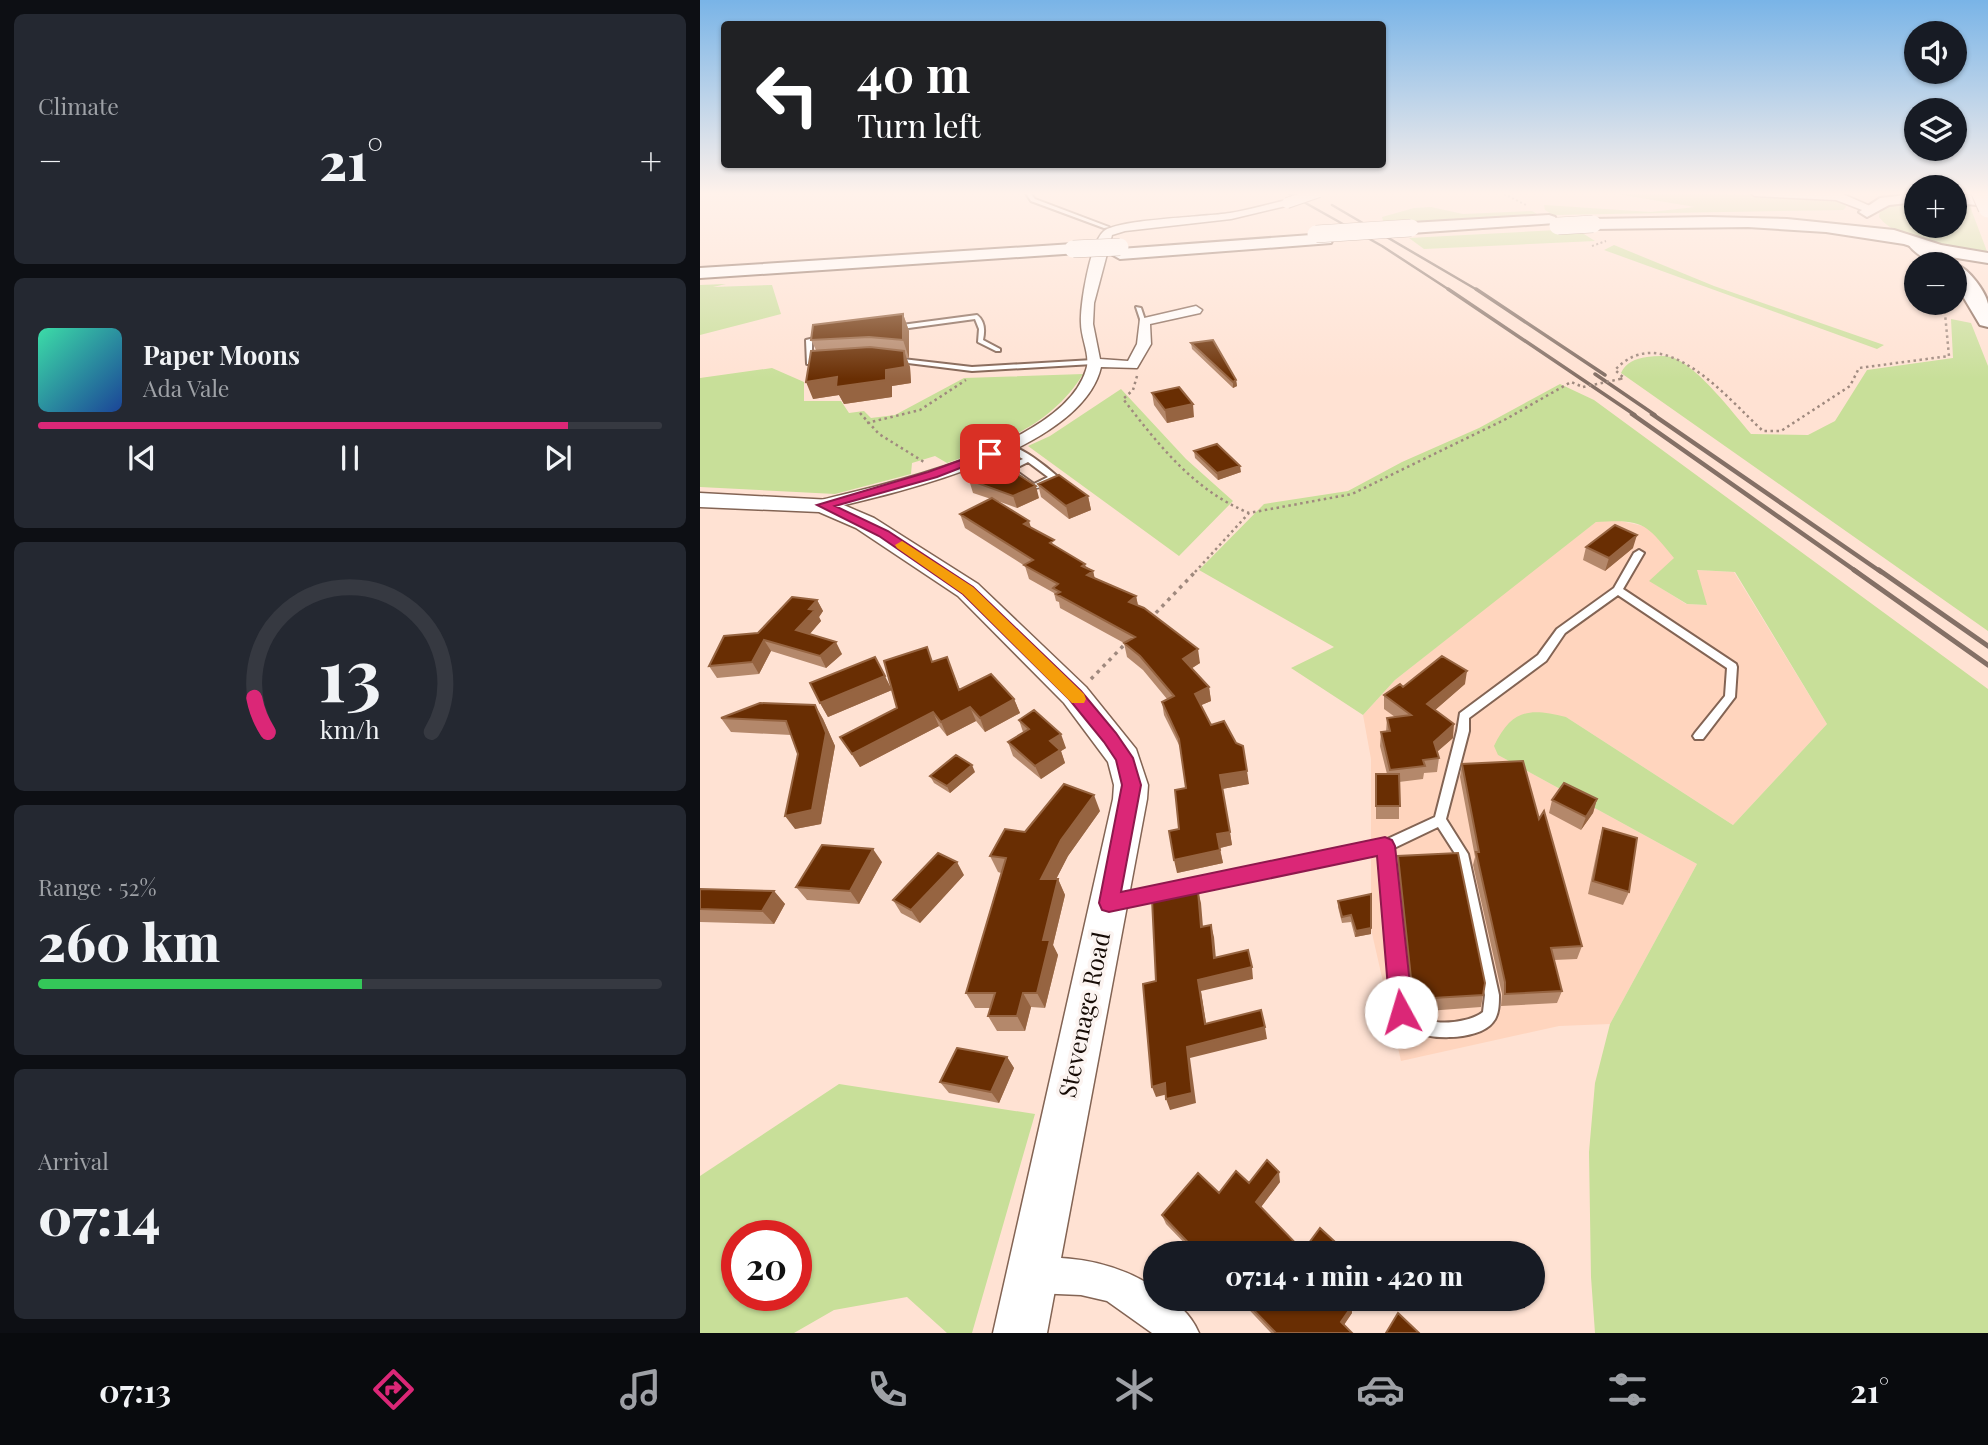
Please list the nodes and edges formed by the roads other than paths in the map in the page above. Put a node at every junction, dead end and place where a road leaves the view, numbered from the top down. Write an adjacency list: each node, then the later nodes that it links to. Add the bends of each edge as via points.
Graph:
1 (1050, 254): 6 (main road)
2 (1056, 254): 7 (main road)
3 (1099, 254): 18 (street, via 1088,299)
4 (1970, 254): 5 (main road)
5 (1988, 258)
6 (700, 273)
7 (700, 280)
8 (1967, 285): 11 (highway)
9 (1138, 308): 12 (lane)
10 (1196, 310): 12 (street)
11 (1988, 320)
12 (1144, 322): 18 (street, via 1144,344 1132,365)
13 (887, 329): 15 (lane, via 977,317 980,341)
14 (835, 336): 17 (lane, via 809,340 809,363)
15 (998, 350)
16 (887, 360): 18 (lane, via 972,369)
17 (830, 362)
18 (1093, 362): 19 (street, via 1083,392 1060,416)
19 (1009, 447): 20 (lane); 22 (street, via 933,475)
20 (1029, 459): 20 (lane, via 1046,471 1054,477 1033,487 1012,472)
21 (700, 500): 22 (street)
22 (823, 505): 28 (street, Stevenage Road, via 884,534 968,590 1075,695 1124,758 1132,785)
23 (1639, 553): 24 (lane)
24 (1618, 590): 25 (lane, via 1732,667 1730,696); 26 (lane, via 1561,631 1542,658 1464,716)
25 (1699, 736)
26 (1440, 820): 27 (lane); 27 (lane, via 1462,854 1492,995 1487,1020 1444,1030 1409,1022 1401,1012)
27 (1385, 846): 28 (lane)
28 (1109, 903): 29 (street, Stevenage Road)
29 (1034, 1275): 30 (street, Stevenage Road); 31 (street, via 1108,1281 1128,1289)
30 (1020, 1333)
31 (1180, 1333)

